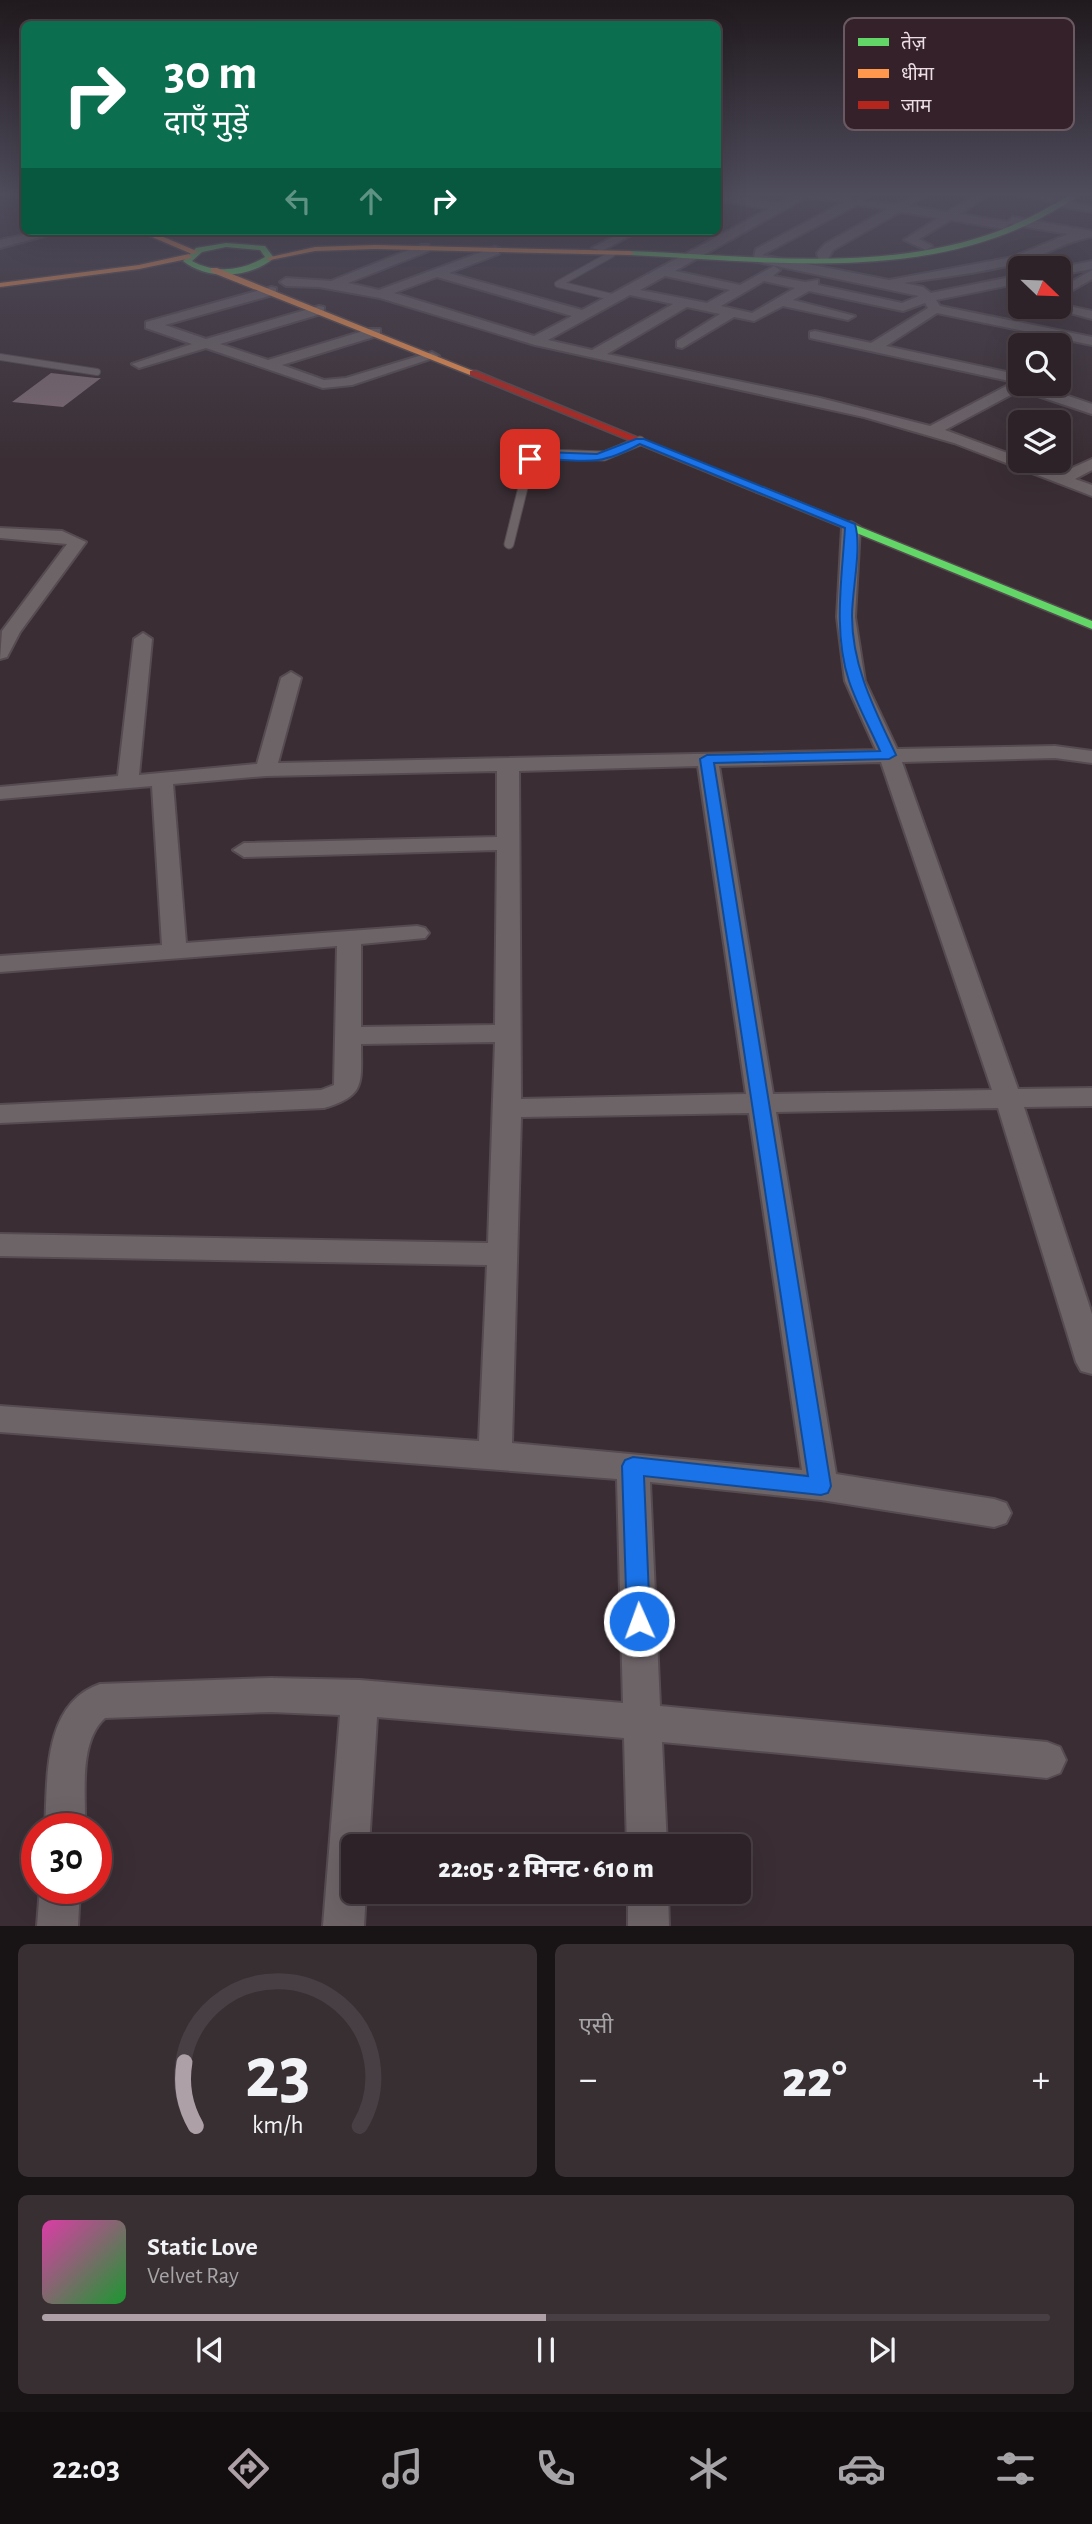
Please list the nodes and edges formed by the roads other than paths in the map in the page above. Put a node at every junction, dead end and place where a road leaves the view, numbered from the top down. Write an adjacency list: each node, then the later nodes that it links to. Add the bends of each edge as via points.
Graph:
1 (249, 283): 19 (main road)
2 (288, 283): 62 (main road)
3 (308, 283): 15 (street)
4 (338, 283): 15 (street)
5 (411, 283): 20 (street)
6 (467, 283): 17 (street)
7 (560, 283): 21 (lane)
8 (643, 283): 21 (street)
9 (714, 283): 18 (street)
10 (752, 283): 18 (street)
11 (792, 283): 16 (street)
12 (810, 283): 16 (street)
13 (882, 283): 24 (street, via 918,290)
14 (1006, 283): 24 (street)
15 (335, 284): 20 (street)
16 (808, 286): 22 (street); 24 (street, via 899,306)
17 (485, 287): 25 (street); 27 (street)
18 (742, 289): 26 (street)
19 (271, 291): 28 (main road); 41 (street, via 150,325)
20 (383, 293): 27 (street)
21 (622, 294): 23 (street); 31 (street)
22 (783, 302): 30 (street, via 758,317); 33 (street)
23 (685, 303): 26 (street); 45 (street)
24 (931, 304): 35 (street); 43 (street)
25 (552, 305): 31 (street); 36 (street)
26 (709, 308): 30 (street)
27 (432, 309): 36 (street)
28 (319, 310): 37 (main road); 41 (street)
29 (1071, 310): 32 (street)
30 (731, 313): 42 (street)
31 (584, 314): 40 (street)
32 (1092, 314)
33 (848, 316)
34 (1015, 319): 35 (street)
35 (1006, 324): 39 (street)
36 (497, 329): 40 (street)
37 (375, 332): 46 (main road); 49 (street)
38 (815, 335): 43 (street)
39 (1087, 340): 44 (street)
40 (535, 341): 45 (street)
41 (203, 344): 48 (street); 49 (street)
42 (681, 344)
43 (873, 348): 51 (street)
44 (1071, 348)
45 (594, 355): 57 (street)
46 (432, 356): 49 (street, via 336,384 309,381); 58 (main road)
47 (0, 357): 50 (lane)
48 (139, 364)
49 (265, 366)
50 (97, 372)
51 (1008, 379)
52 (1008, 389): 57 (street)
53 (1071, 389): 54 (street)
54 (1092, 394)
55 (1058, 396): 56 (street)
56 (1092, 409)
57 (932, 431): 60 (street)
58 (640, 441): 62 (main road, via 822,515); 64 (lane, via 597,457 543,455 530,459)
59 (1092, 464): 60 (street)
60 (1062, 479): 61 (street)
61 (1092, 491)
62 (847, 516): 65 (main road); 66 (main road); 70 (street, via 848,649 855,681)
63 (0, 533): 68 (street, via 77,541)
64 (509, 544)
65 (1001, 570)
66 (1092, 625)
67 (143, 639): 76 (street)
68 (0, 653)
69 (291, 678): 74 (street)
70 (889, 755): 71 (street, via 1055,752); 72 (street); 87 (street)
71 (1092, 757)
72 (707, 759): 73 (street); 88 (street)
73 (508, 763): 74 (street); 78 (street)
74 (266, 770): 75 (street)
75 (162, 779): 76 (street); 82 (street)
76 (128, 781): 77 (street)
77 (0, 793)
78 (509, 843): 79 (street); 84 (street)
79 (243, 850)
80 (416, 933): 81 (street)
81 (349, 938): 82 (street); 85 (street)
82 (174, 950): 83 (street)
83 (0, 964)
84 (509, 1033): 85 (street); 89 (street)
85 (349, 1037): 90 (street, via 348,1083 344,1091 324,1099)
86 (1092, 1097): 87 (street)
87 (1008, 1098): 88 (street); 93 (street)
88 (762, 1103): 89 (street); 97 (street)
89 (509, 1108): 92 (street)
90 (0, 1114)
91 (0, 1245): 92 (street)
92 (504, 1254): 95 (street)
93 (1092, 1362)
94 (0, 1419): 95 (street)
95 (495, 1456): 96 (street)
96 (633, 1466): 97 (street); 100 (street)
97 (821, 1486): 98 (street)
98 (993, 1513)
99 (360, 1697): 100 (street); 102 (street, via 271,1695 94,1704 72,1732); 107 (street)
100 (642, 1724): 101 (street); 103 (street)
101 (1046, 1760)
102 (66, 1813)
103 (647, 1834)
104 (59, 1904): 106 (street)
105 (648, 1904): 108 (street)
106 (57, 1926)
107 (343, 1926)
108 (649, 1926)

